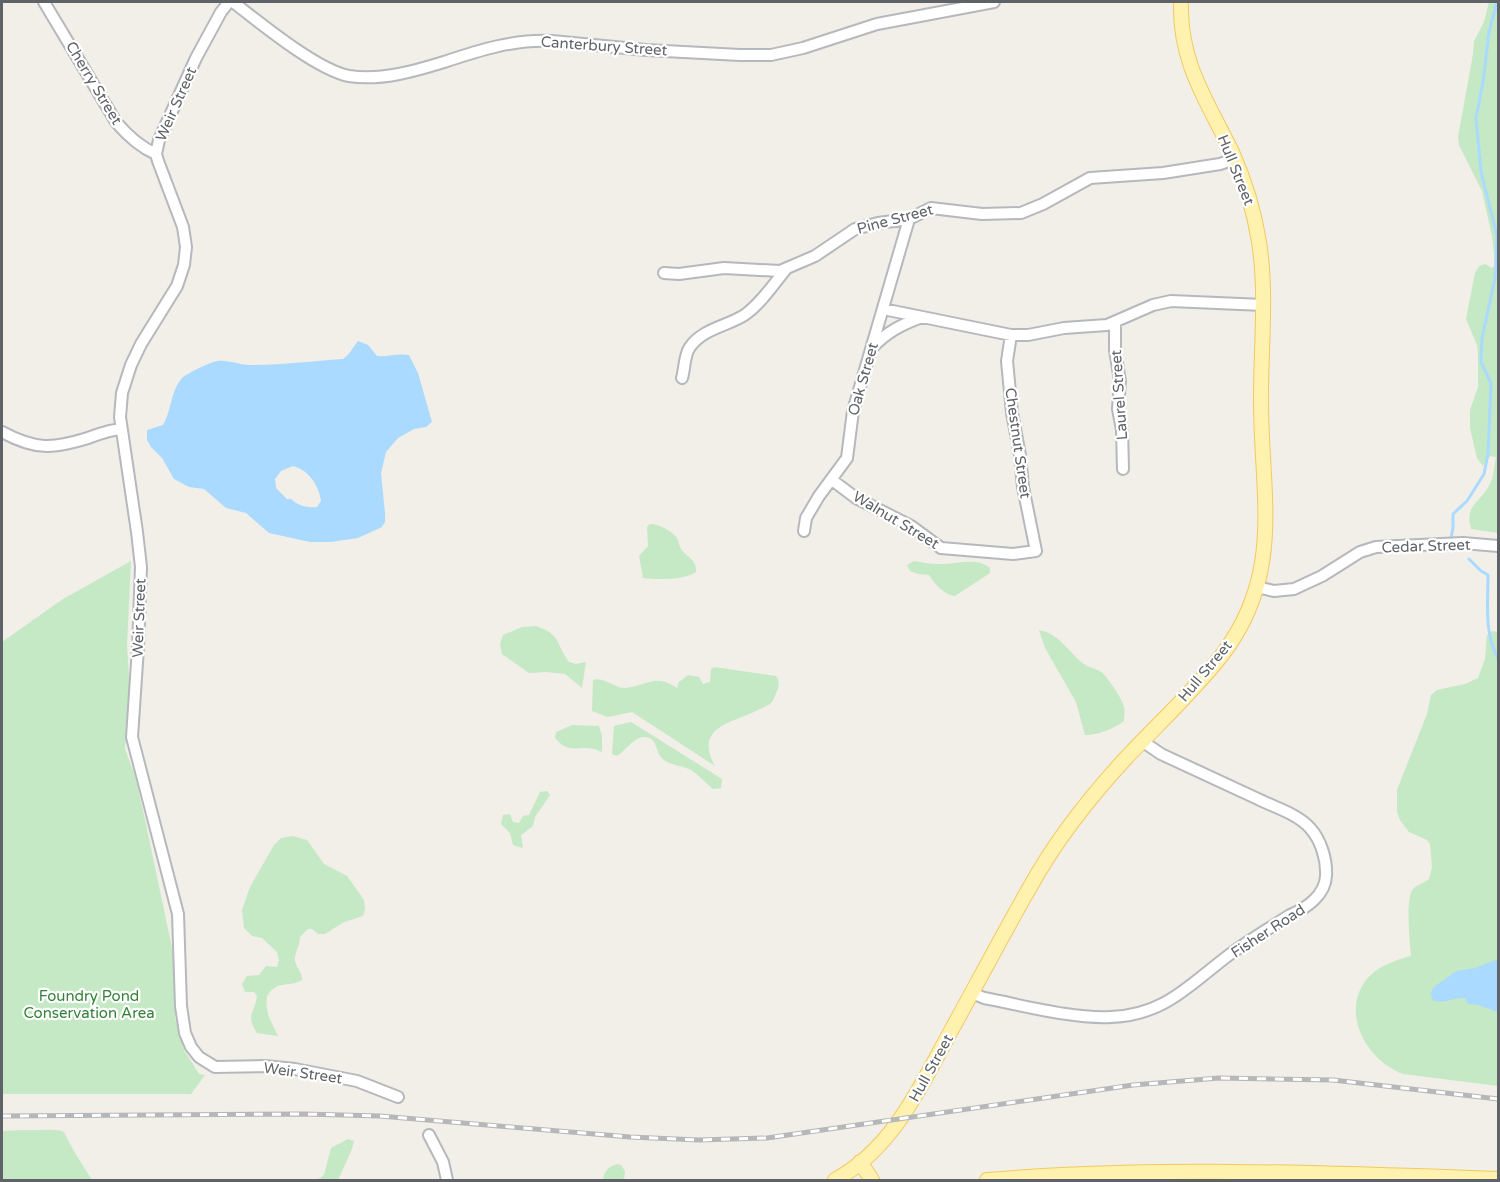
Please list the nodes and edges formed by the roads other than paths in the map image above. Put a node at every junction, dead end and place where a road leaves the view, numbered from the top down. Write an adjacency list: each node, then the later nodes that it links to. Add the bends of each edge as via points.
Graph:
1 (44, 2): 5 (street, Cherry Street, via 116,122 136,142)
2 (231, 2): 3 (street, Canterbury Street, via 315,61 336,72 364,77 403,73 493,46 533,41 771,55 877,24); 5 (street, Weir Street, via 217,20 182,88)
3 (994, 2)
4 (1181, 2): 6 (main road, Hull Street, via 1190,67)
5 (156, 154): 17 (street, Weir Street, via 183,227 184,265 177,286 127,373 120,400)
6 (1235, 159): 7 (street, Pine Street, via 1084,180 1021,213 982,214 936,207); 10 (main road, Hull Street, via 1257,226)
7 (909, 219): 8 (street, Pine Street, via 855,229 815,256); 11 (street, Oak Street)
8 (786, 269): 9 (street, Pine Street, via 724,268); 16 (street, via 746,314 690,346)
9 (664, 273)
10 (1263, 305): 13 (street, via 1171,301); 24 (main road, Hull Street, via 1261,407 1267,524)
11 (884, 309): 12 (street); 15 (street, Oak Street)
12 (922, 317): 14 (street); 15 (street, via 899,326)
13 (1115, 322): 14 (street); 19 (street, Laurel Street)
14 (1011, 335): 23 (street, Chestnut Street, via 1007,361 1012,414)
15 (870, 350): 20 (street, Oak Street, via 852,417 847,458)
16 (682, 378)
17 (121, 429): 18 (street, via 52,447 31,445); 27 (street, Weir Street, via 141,567 132,737 178,914 181,1006 188,1041 199,1057 215,1067 294,1069 357,1081)
18 (2, 432)
19 (1123, 469)
20 (831, 480): 21 (street, Oak Street, via 806,518); 23 (street, Walnut Street, via 941,548 1004,553)
21 (804, 531)
22 (1498, 546): 24 (street, Cedar Street, via 1463,543 1371,548 1294,589 1274,591)
23 (1036, 551)
24 (1257, 587): 25 (main road, Hull Street, via 1221,656)
25 (1142, 741): 26 (main road, Hull Street, via 1086,803 1057,843); 26 (street, Fisher Road, via 1305,824 1325,860 1326,879 1320,893 1299,911 1230,954 1182,994 1146,1011 1093,1017)
26 (972, 993): 29 (main road, Hull Street, via 901,1119)
27 (398, 1097)
28 (429, 1135): 32 (street)
29 (860, 1162): 30 (main road, Hull Street); 33 (main road)
30 (841, 1179)
31 (1498, 1179): 34 (main road, via 1356,1173 1151,1173)
32 (447, 1180)
33 (872, 1180)
34 (987, 1180)

